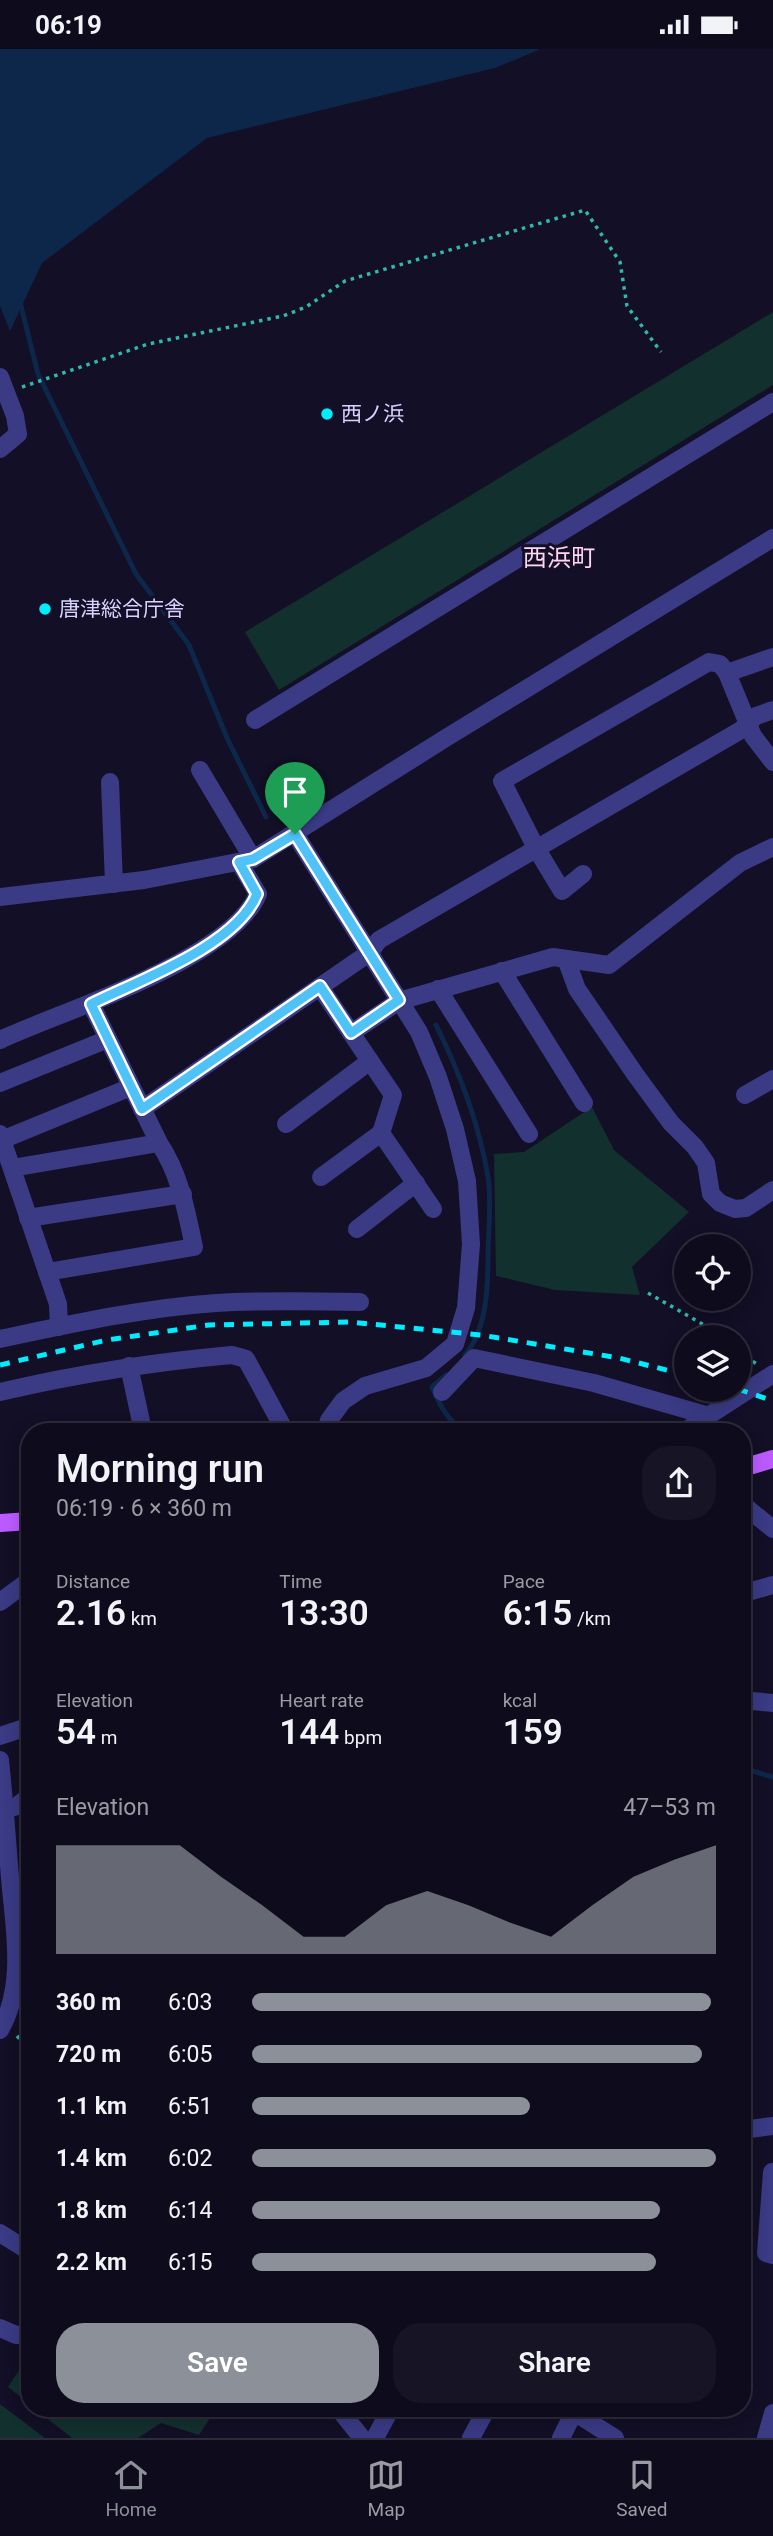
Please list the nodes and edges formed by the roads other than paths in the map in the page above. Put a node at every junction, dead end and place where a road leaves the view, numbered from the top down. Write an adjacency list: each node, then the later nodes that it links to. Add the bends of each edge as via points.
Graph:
1 (3, 385): 3 (street, via 18,434)
2 (773, 402): 8 (street)
3 (0, 449)
4 (773, 538): 13 (street)
5 (773, 657): 6 (street)
6 (727, 673): 9 (street); 15 (street, via 720,664 709,662 502,781)
7 (773, 710): 9 (street, via 756,716)
8 (255, 720)
9 (748, 725): 10 (street); 15 (street)
10 (773, 762)
11 (200, 770): 16 (street)
12 (110, 782): 18 (street)
13 (295, 834): 16 (street); 20 (street)
14 (773, 847): 21 (street, via 740,863 609,965)
15 (536, 848): 17 (street, via 562,891); 20 (street, via 379,940)
16 (246, 861): 18 (street); 26 (street, via 257,894 234,927 196,953)
17 (583, 874)
18 (114, 884): 19 (street)
19 (0, 897)
20 (369, 953): 23 (street); 25 (street)
21 (566, 959): 22 (street, via 553,957); 45 (street, via 576,989 664,1113 706,1163 711,1194 735,1209 746,1208)
22 (502, 971): 24 (street); 35 (street)
23 (320, 986): 27 (street); 36 (street)
24 (438, 989): 25 (street); 39 (street)
25 (399, 1000): 27 (street); 61 (street, via 438,1077 467,1181 471,1244 466,1308 455,1344 426,1368 365,1386 342,1401)
26 (91, 1004): 28 (street); 29 (street)
27 (351, 1033): 30 (street)
28 (108, 1039): 32 (street); 33 (street)
29 (0, 1040)
30 (370, 1061): 37 (street); 38 (street, via 393,1095)
31 (773, 1079): 34 (street)
32 (0, 1083)
33 (131, 1087): 36 (street); 40 (street)
34 (745, 1095)
35 (584, 1103)
36 (142, 1109): 41 (street)
37 (286, 1124)
38 (381, 1133): 43 (street); 44 (street)
39 (529, 1134)
40 (1, 1137): 42 (street)
41 (159, 1143): 42 (street); 46 (street, via 173,1163)
42 (12, 1168): 48 (street)
43 (321, 1177)
44 (416, 1183): 47 (street); 49 (street)
45 (773, 1190)
46 (183, 1194): 48 (street); 50 (street, via 194,1247)
47 (433, 1209)
48 (28, 1218): 50 (street)
49 (357, 1229)
50 (47, 1272): 52 (street, via 58,1304)
51 (360, 1302): 52 (street, via 213,1303)
52 (59, 1327): 53 (street)
53 (0, 1339)
54 (129, 1366): 56 (street); 59 (street); 60 (street, via 232,1355 246,1359)
55 (771, 1378): 58 (street)
56 (0, 1392)
57 (442, 1392): 58 (street, via 474,1358 594,1383)
58 (709, 1416): 62 (street)
59 (141, 1423)
60 (281, 1423)
61 (328, 1423)
62 (698, 1423)
63 (773, 1459): 64 (main road)
64 (751, 1465)
65 (751, 1511): 68 (street)
66 (21, 1522): 67 (main road)
67 (0, 1523)
68 (773, 1529)
69 (773, 1585): 71 (street)
70 (21, 1587): 72 (street)
71 (751, 1591)
72 (0, 1602)
73 (751, 1701): 74 (street)
74 (773, 1703)
75 (21, 1729): 76 (street)
76 (0, 1736)
77 (0, 1760): 79 (street)
78 (21, 1803): 79 (street)
79 (5, 1810): 80 (street, via 16,1951 13,1995)
80 (0, 2030)
81 (773, 2126): 82 (street)
82 (751, 2129)
83 (772, 2172): 86 (street, via 766,2253)
84 (0, 2232): 85 (street)
85 (21, 2246)
86 (773, 2255)
87 (0, 2328): 88 (street)
88 (21, 2335)
89 (773, 2413): 100 (street)
90 (345, 2417): 95 (street)
91 (386, 2417): 96 (street)
92 (482, 2417): 97 (street)
93 (572, 2417): 98 (street)
94 (585, 2417): 99 (street)
95 (362, 2438)
96 (375, 2438)
97 (471, 2438)
98 (561, 2438)
99 (615, 2438)
100 (766, 2438)

